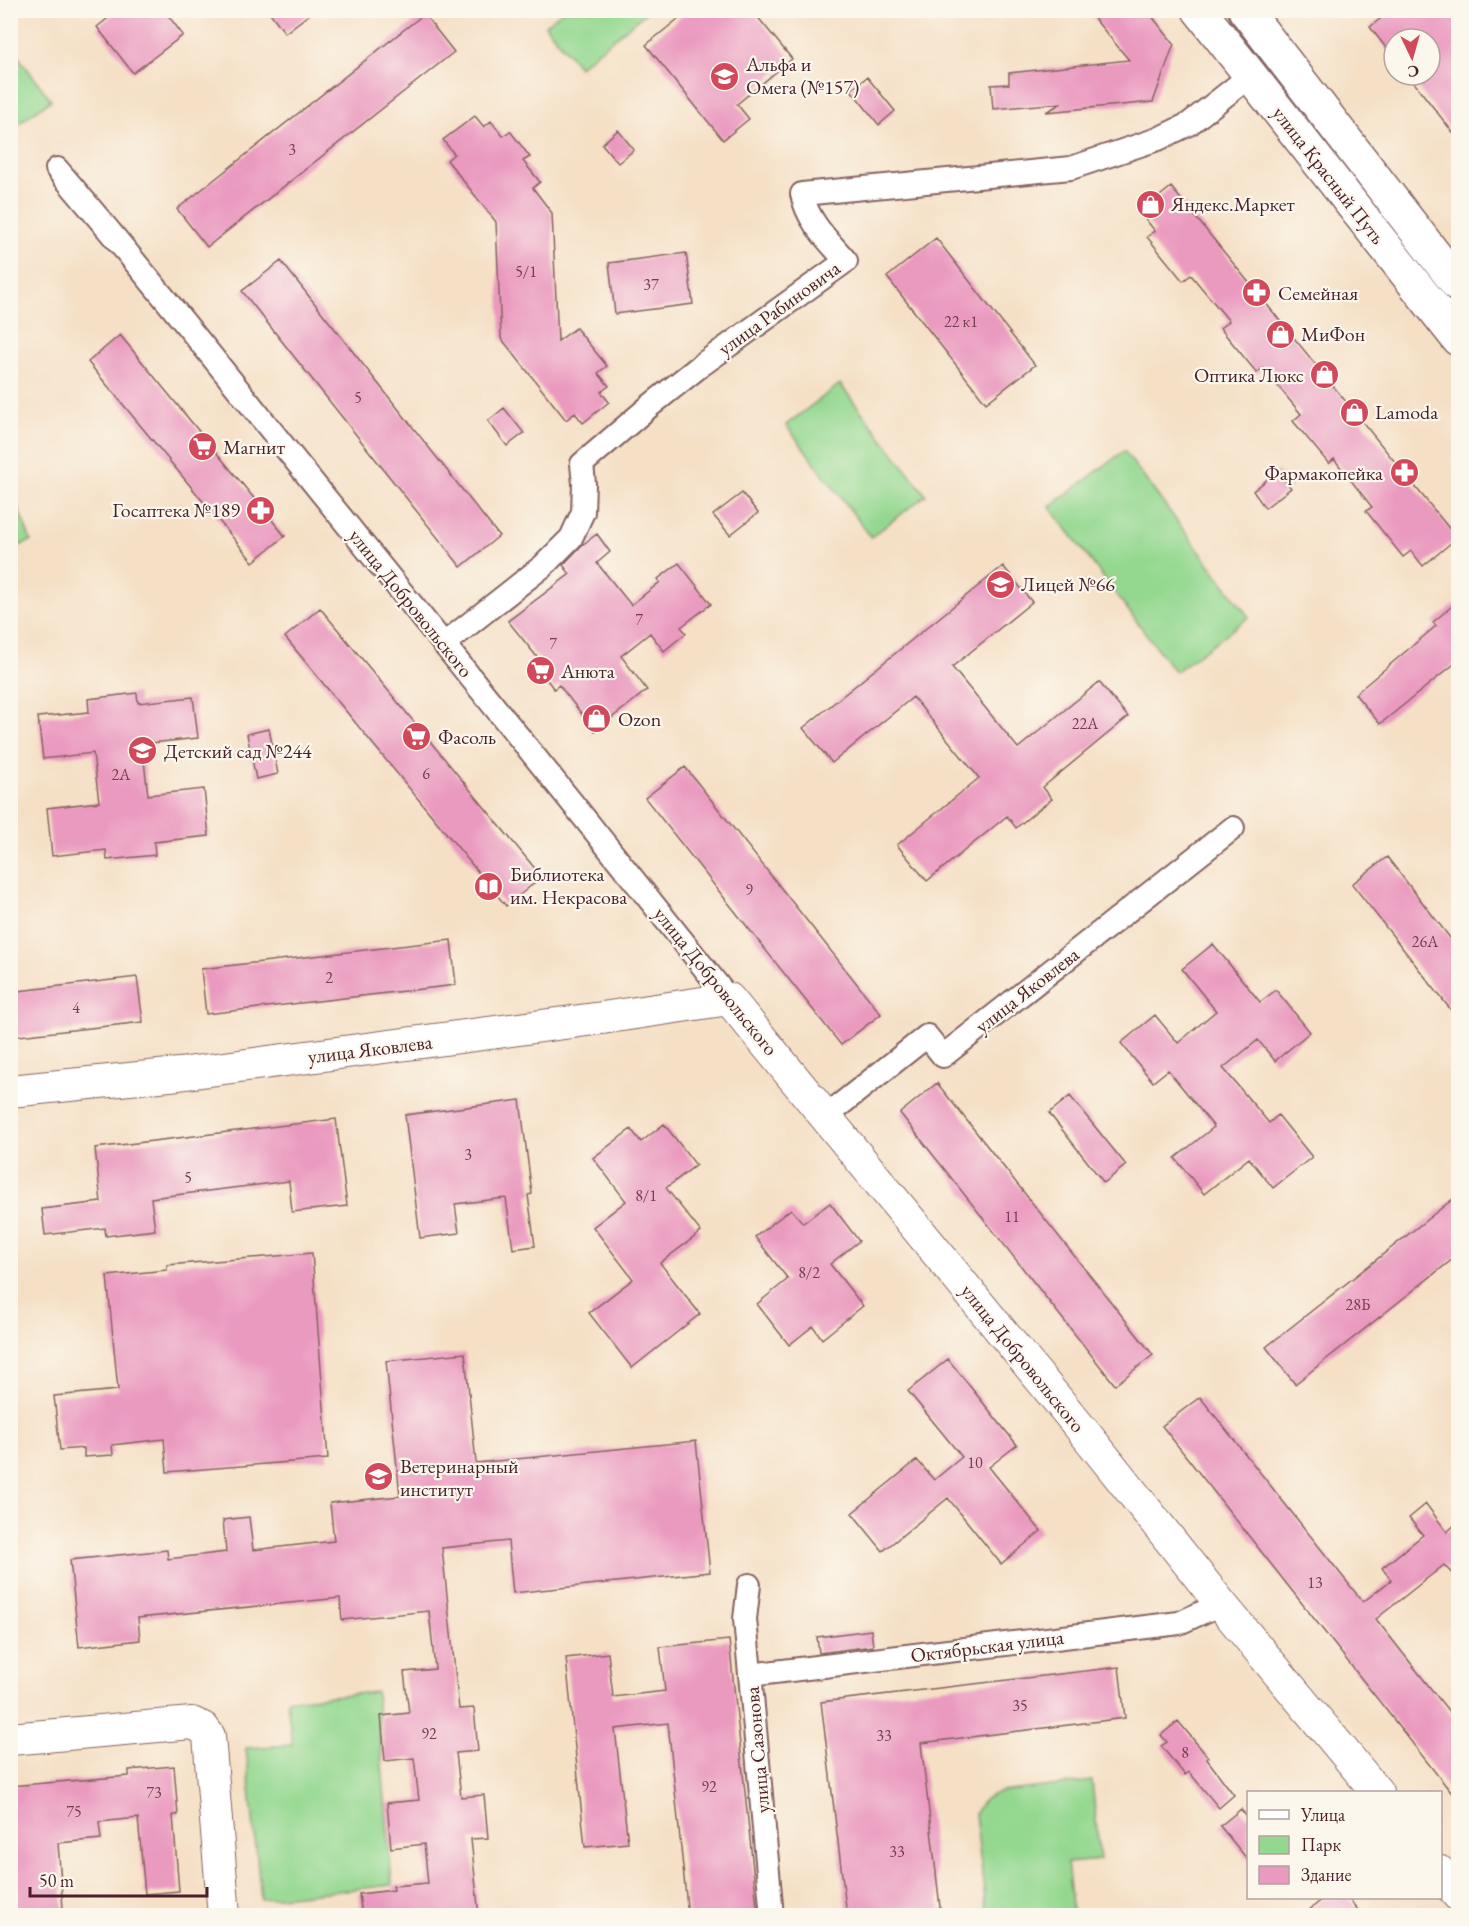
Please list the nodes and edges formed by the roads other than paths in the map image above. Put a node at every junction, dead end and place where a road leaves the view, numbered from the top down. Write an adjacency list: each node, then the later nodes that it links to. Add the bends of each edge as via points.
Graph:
1 (1199, 10): 3 (main road, улица Красный Путь)
2 (1245, 10): 5 (main road, улица Красный Путь)
3 (1251, 75): 6 (main road, улица Красный Путь); 7 (street, улица Рабиновича, via 1189,123 1158,139 1071,168 802,194 811,220 846,261 692,373 582,464 583,512 571,538 543,566)
4 (57, 168): 7 (street, улица Добровольского)
5 (1458, 285)
6 (1458, 339)
7 (444, 644): 9 (street, улица Добровольского)
8 (1233, 828): 11 (street, улица Яковлева, via 943,1056 927,1036)
9 (729, 999): 10 (street, улица Яковлева, via 179,1074); 11 (street, улица Добровольского)
10 (10, 1091)
11 (826, 1116): 13 (street, улица Добровольского)
12 (748, 1585): 14 (street, улица Сазонова, via 745,1618)
13 (1221, 1604): 14 (street, Октябрьская улица, via 1179,1623); 16 (street, улица Добровольского)
14 (750, 1675): 20 (street, улица Сазонова)
15 (10, 1739): 19 (street, via 192,1723 203,1728 209,1737)
16 (1376, 1791)
17 (1442, 1875): 18 (street)
18 (1458, 1895)
19 (224, 1916)
20 (772, 1916)

